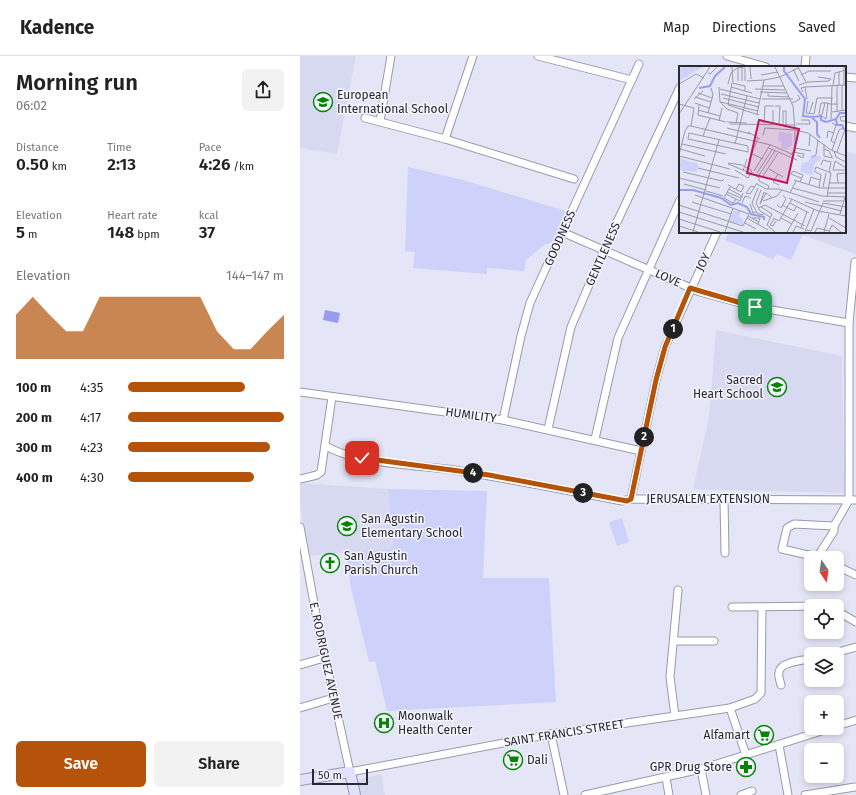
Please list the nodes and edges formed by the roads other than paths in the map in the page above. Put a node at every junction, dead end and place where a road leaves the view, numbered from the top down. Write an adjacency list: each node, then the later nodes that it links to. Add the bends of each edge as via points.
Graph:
1 (391, 56): 14 (street)
2 (473, 56): 17 (street)
3 (538, 56): 11 (street)
4 (727, 56): 7 (street)
5 (806, 56): 8 (street)
6 (639, 64): 11 (street, GOODNESS)
7 (762, 66)
8 (805, 66)
9 (846, 77): 10 (street)
10 (856, 78)
11 (632, 80): 20 (street, GOODNESS)
12 (679, 89): 22 (street, GENTLENESS)
13 (365, 118): 14 (street)
14 (380, 121): 17 (street)
15 (846, 126): 16 (street)
16 (856, 128)
17 (445, 139): 18 (street)
18 (574, 179)
19 (679, 202): 24 (street)
20 (562, 232): 22 (street, LOVE); 29 (street, GOODNESS, via 530,303)
21 (718, 233): 25 (street, JOY)
22 (604, 250): 24 (street, LOVE); 30 (street, GENTLENESS, via 571,327)
23 (856, 262): 26 (street)
24 (648, 270): 25 (street, LOVE); 31 (street, via 618,338)
25 (690, 288): 26 (street, LOVE, via 755,307); 33 (street, JOY, via 665,347)
26 (849, 322): 37 (street)
27 (300, 392): 28 (street, HUMILITY)
28 (332, 397): 29 (street, HUMILITY); 32 (street)
29 (504, 420): 30 (street, HUMILITY)
30 (548, 429): 31 (street, HUMILITY)
31 (595, 439): 33 (street, HUMILITY)
32 (326, 446): 34 (street, via 320,474); 35 (street, JERUSALEM EXTENSION, via 338,453 362,458 489,475 622,501)
33 (641, 451): 35 (street, JOY)
34 (300, 479)
35 (631, 499): 36 (street, JERUSALEM EXTENSION)
36 (724, 500): 37 (street, JERUSALEM EXTENSION); 41 (street)
37 (852, 500): 38 (street)
38 (834, 526): 40 (street); 42 (street, via 788,526 782,549)
39 (300, 532): 55 (street, E. RODRIGUEZ AVENUE)
40 (823, 551)
41 (725, 553)
42 (804, 554)
43 (844, 569): 44 (street)
44 (856, 575)
45 (678, 590): 51 (street)
46 (804, 606): 48 (street)
47 (732, 607): 48 (street)
48 (762, 607): 61 (street, SAINT FRANCIS STREET, via 760,695)
49 (844, 615): 50 (street)
50 (856, 622)
51 (674, 641): 52 (street); 62 (street, via 670,677)
52 (714, 641)
53 (856, 647): 54 (street)
54 (844, 650)
55 (324, 658): 57 (street); 59 (street, E. RODRIGUEZ AVENUE)
56 (804, 660): 58 (street, via 785,664 780,668)
57 (300, 665)
58 (781, 685)
59 (333, 698): 60 (street); 70 (street, E. RODRIGUEZ AVENUE)
60 (300, 708)
61 (730, 708): 62 (street, SAINT FRANCIS STREET); 68 (street)
62 (675, 716): 65 (street, SAINT FRANCIS STREET)
63 (856, 720): 64 (street)
64 (844, 724)
65 (551, 734): 70 (street, SAINT FRANCIS STREET); 77 (street)
66 (809, 735): 67 (street)
67 (779, 745): 68 (street); 83 (street)
68 (746, 755): 69 (street)
69 (701, 769): 71 (street); 81 (street)
70 (350, 772): 72 (main road); 76 (main road, E. RODRIGUEZ AVENUE)
71 (666, 778): 73 (street); 80 (street)
72 (300, 780)
73 (620, 787): 78 (street); 79 (street)
74 (855, 787): 84 (street)
75 (752, 791): 82 (street)
76 (354, 795)
77 (564, 795)
78 (585, 795)
79 (622, 795)
80 (669, 795)
81 (706, 795)
82 (741, 795)
83 (788, 795)
84 (805, 795)

